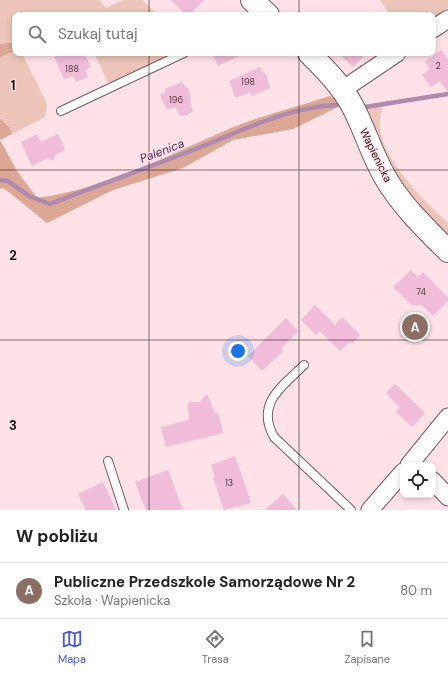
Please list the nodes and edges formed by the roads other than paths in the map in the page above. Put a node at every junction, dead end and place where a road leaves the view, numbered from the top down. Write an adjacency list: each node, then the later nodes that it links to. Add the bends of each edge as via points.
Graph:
1 (448, 19): 2 (street)
2 (436, 27)
3 (178, 56): 7 (lane)
4 (311, 56): 6 (street, Wapienicka)
5 (393, 56): 6 (street)
6 (342, 90): 8 (street, Wapienicka, via 394,191)
7 (61, 111)
8 (448, 251)
9 (304, 364): 17 (lane, via 273,396 267,416 270,428 274,437)
10 (448, 418): 12 (street)
11 (108, 461): 16 (lane)
12 (413, 462)
13 (400, 477): 18 (street)
14 (436, 483): 15 (street)
15 (448, 497)
16 (124, 510)
17 (351, 510)
18 (370, 510)

